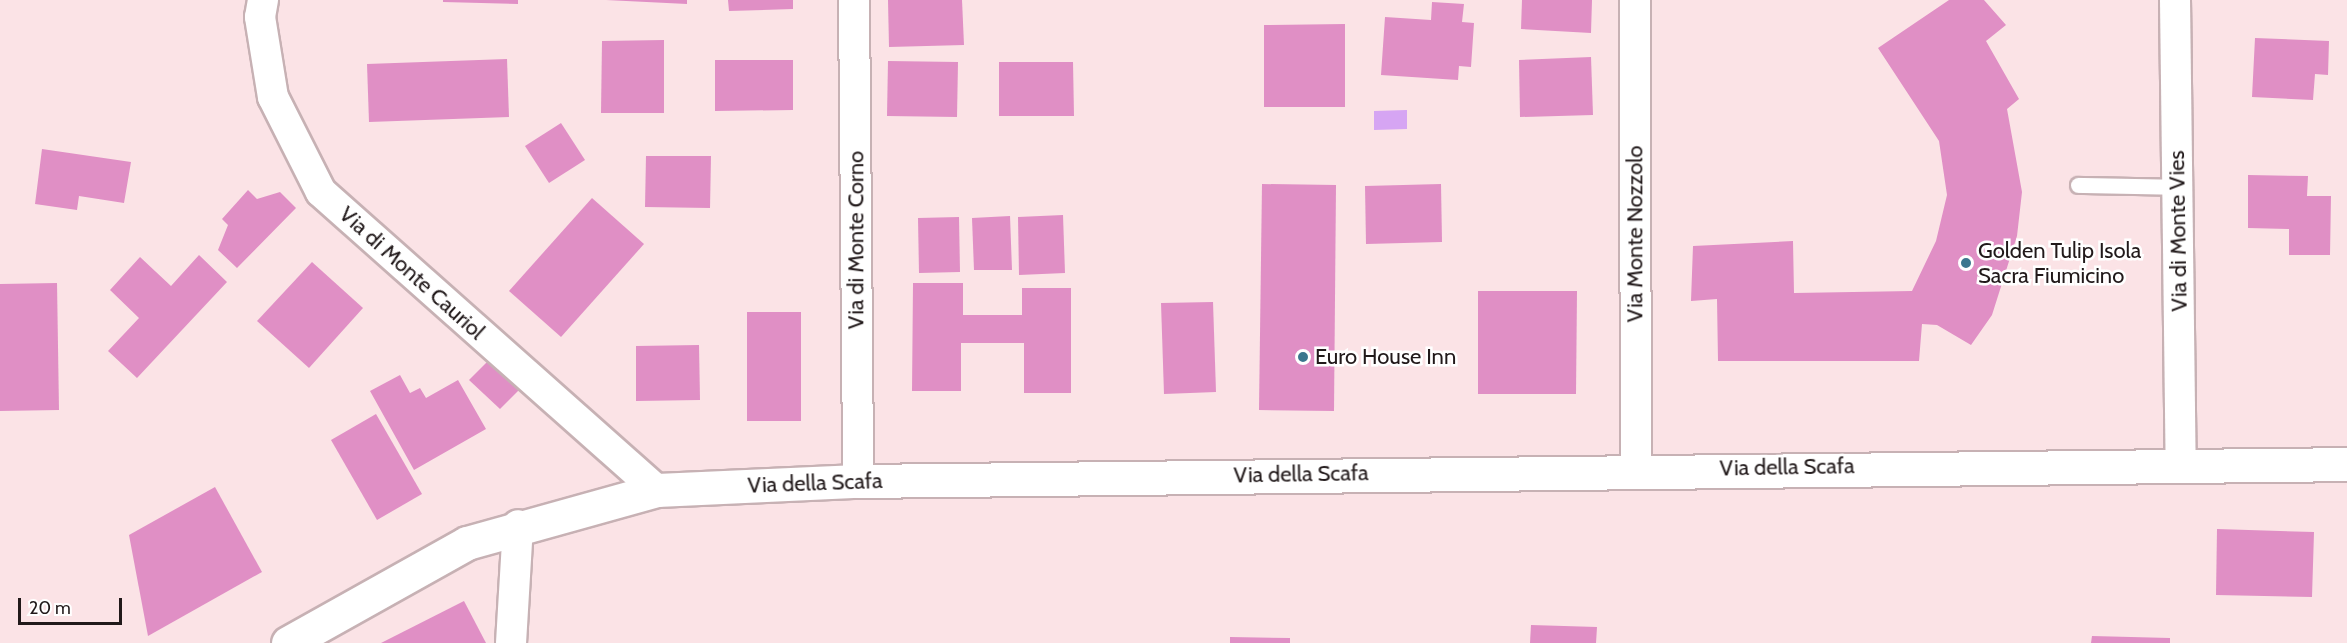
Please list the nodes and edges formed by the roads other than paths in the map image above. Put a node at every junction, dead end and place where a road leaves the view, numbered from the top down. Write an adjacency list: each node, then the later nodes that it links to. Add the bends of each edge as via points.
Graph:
1 (262, 0): 11 (street, Via di Monte Cauriol, via 260,16 273,97 321,192)
2 (854, 0): 10 (street, Via di Monte Corno)
3 (1635, 0): 9 (street, Via Monte Nozzolo)
4 (2175, 0): 6 (street, Via di Monte Vies)
5 (2078, 185): 6 (lane)
6 (2178, 187): 7 (street, Via di Monte Vies)
7 (2181, 463): 8 (street, Via della Scafa); 9 (street, Via della Scafa)
8 (2347, 464)
9 (1636, 469): 10 (street, Via della Scafa)
10 (858, 481): 11 (street, Via della Scafa)
11 (657, 490): 12 (street, Via della Scafa)
12 (518, 525): 13 (street, Via della Scafa, via 411,570); 14 (street)
13 (288, 643)
14 (511, 643)

